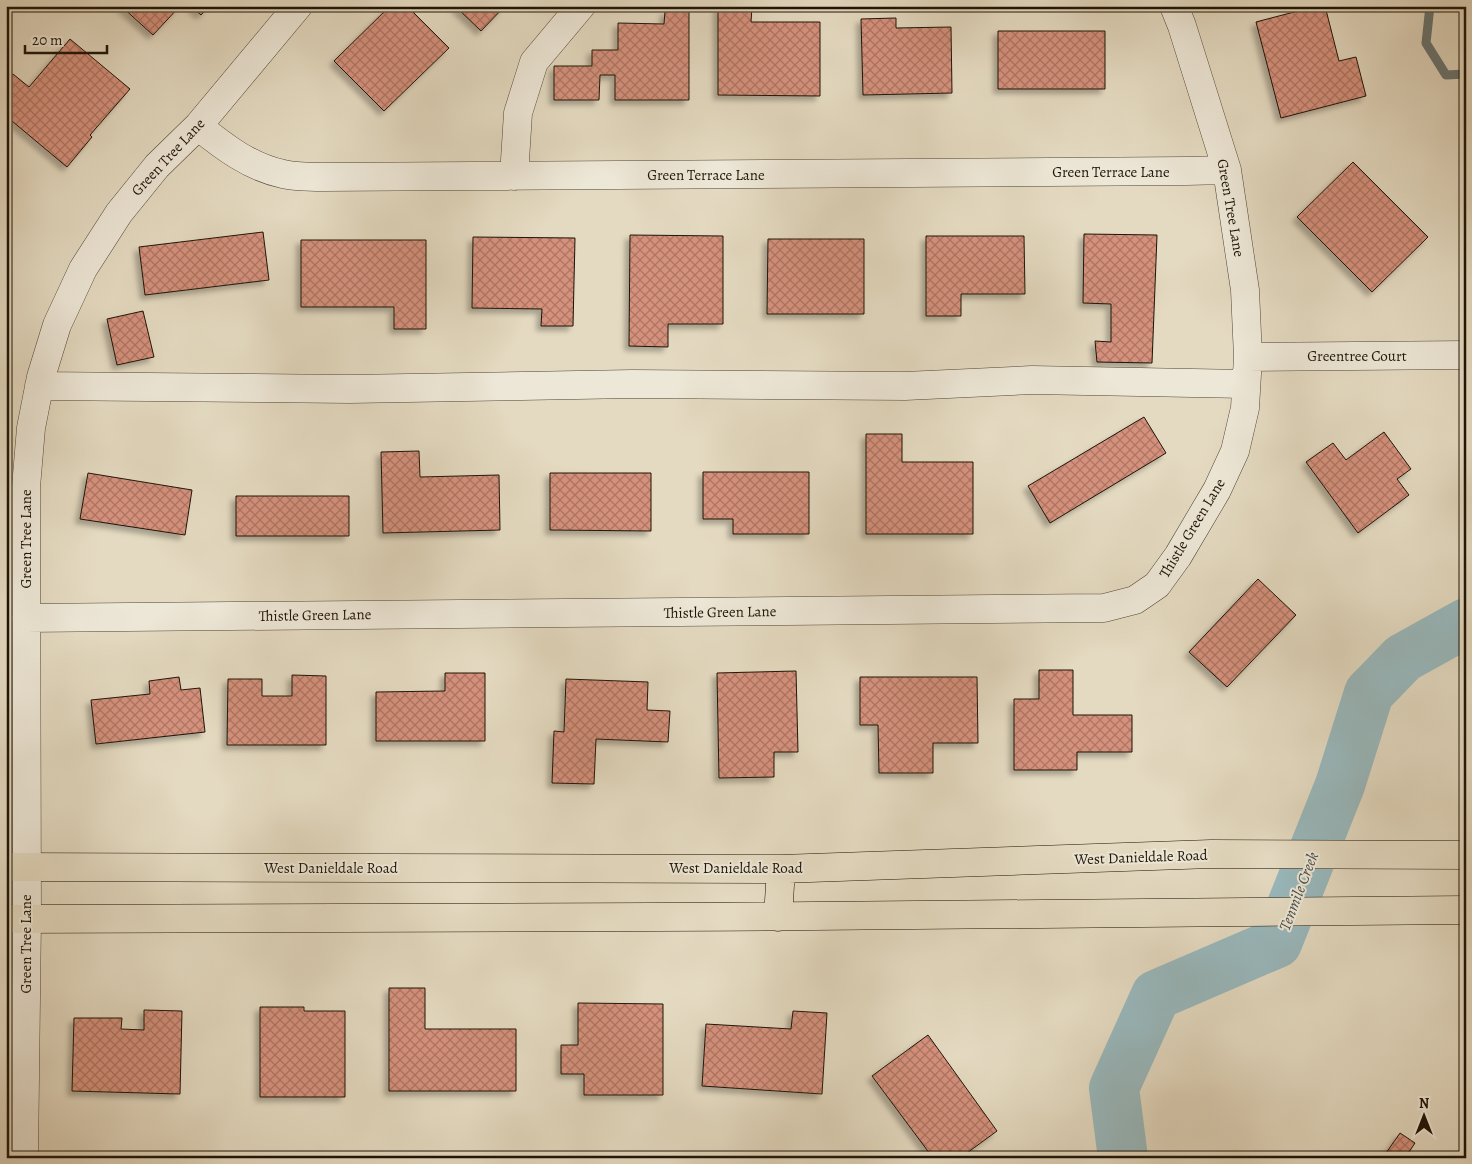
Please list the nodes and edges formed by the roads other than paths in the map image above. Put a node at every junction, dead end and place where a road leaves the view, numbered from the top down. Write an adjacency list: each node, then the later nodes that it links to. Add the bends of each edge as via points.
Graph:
1 (298, 6): 4 (street, Green Tree Lane)
2 (581, 6): 6 (street, via 534,62 518,113)
3 (1174, 6): 5 (street, Green Tree Lane)
4 (198, 126): 6 (street, Green Terrace Lane, via 253,165 284,175); 10 (street, Green Tree Lane, via 157,166 119,213 82,269 57,326)
5 (1227, 170): 6 (street, Green Terrace Lane); 8 (street, Green Tree Lane, via 1245,290)
6 (514, 176)
7 (1466, 355): 8 (street, Greentree Court)
8 (1248, 357): 9 (street, Thistle Green Lane)
9 (1246, 384): 10 (street, via 1032,380 905,386 632,384 350,389); 11 (street, Thistle Green Lane, via 1245,408 1235,451 1217,490 1178,556 1158,585 1135,600 1104,608)
10 (40, 386): 11 (street, Green Tree Lane, via 31,428 26,487)
11 (26, 618): 13 (street, Green Tree Lane)
12 (1466, 854): 14 (main road, West Danieldale Road, via 1211,854)
13 (16, 867): 14 (main road, West Danieldale Road); 17 (street, Green Tree Lane)
14 (781, 868): 16 (main road)
15 (1466, 910): 16 (main road)
16 (778, 917): 17 (main road)
17 (16, 919): 18 (street, Green Tree Lane)
18 (24, 1158)

